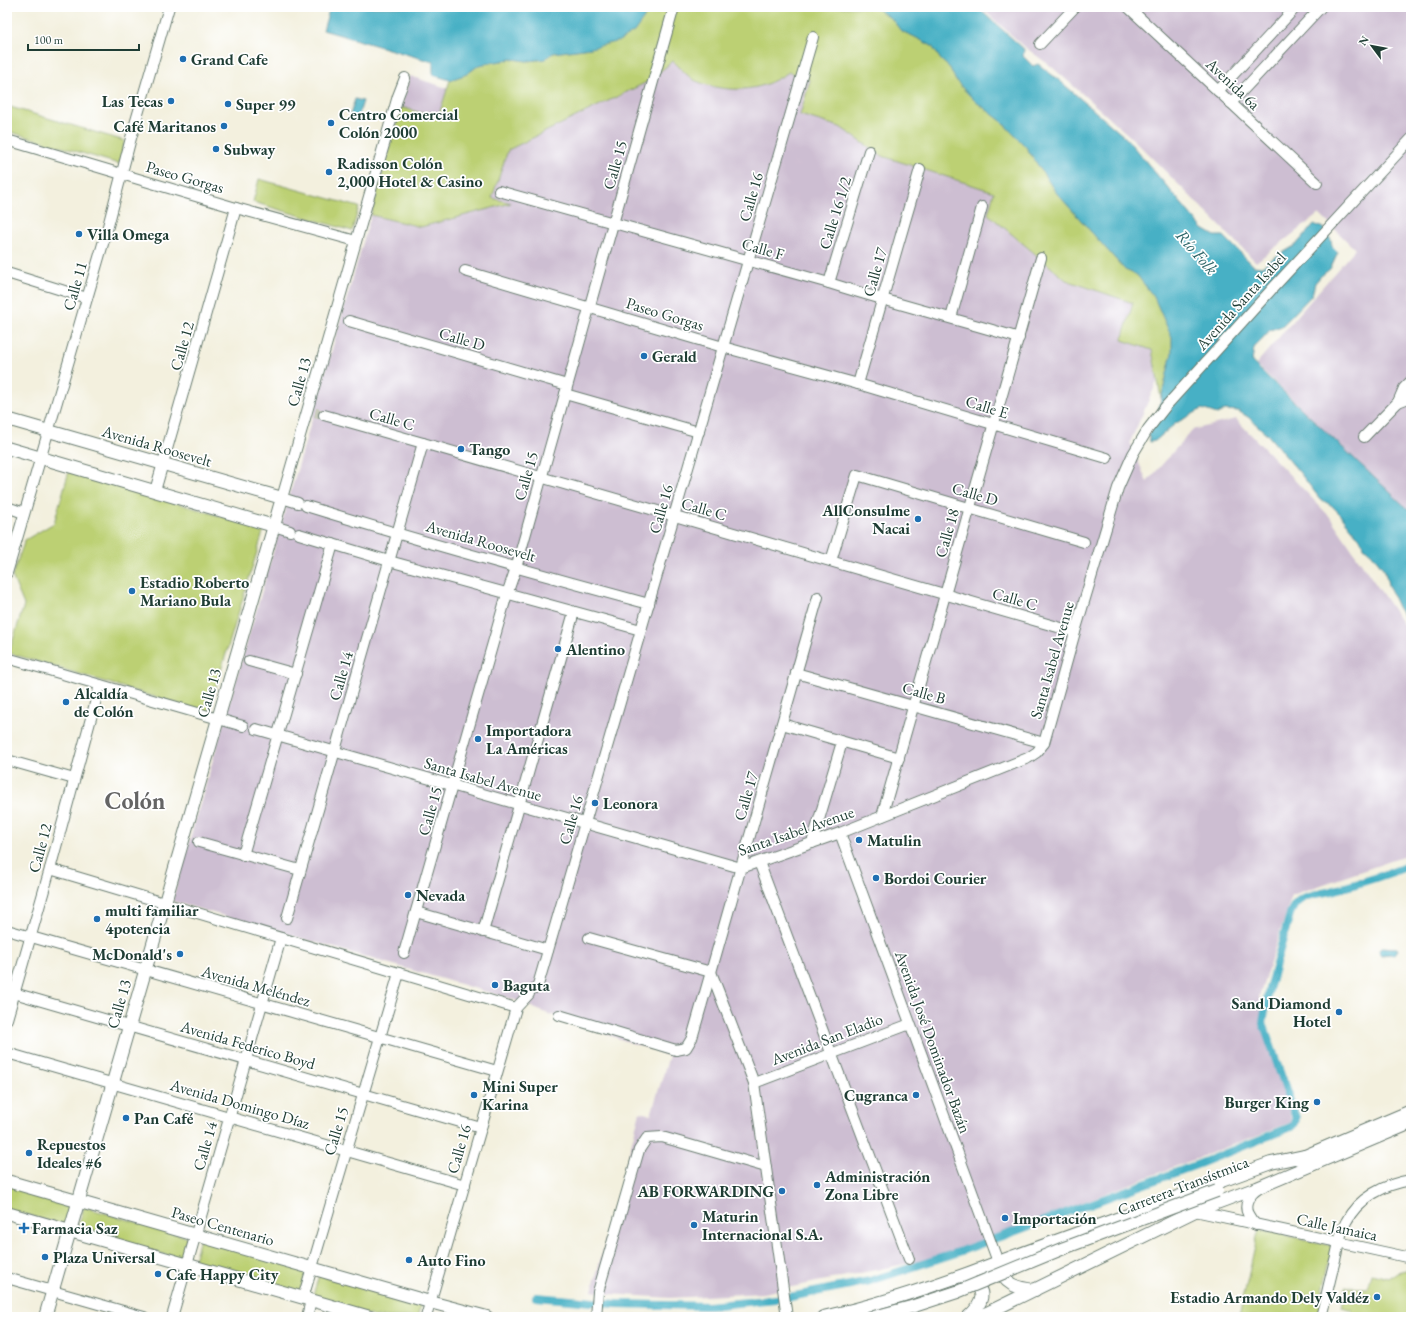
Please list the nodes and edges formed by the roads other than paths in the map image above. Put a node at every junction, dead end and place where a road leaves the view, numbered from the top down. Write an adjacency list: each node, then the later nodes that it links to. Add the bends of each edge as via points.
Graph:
1 (169, 7): 16 (street, Calle 11)
2 (674, 7): 21 (street, Calle 15)
3 (1074, 7): 8 (street)
4 (1128, 7): 10 (street, Avenida 6a)
5 (1296, 7): 10 (street)
6 (1321, 7): 11 (street)
7 (813, 37): 24 (street, Calle 16)
8 (1040, 44)
9 (404, 78): 22 (street, Calle 13)
10 (1218, 91): 11 (street, Avenida 6a)
11 (1231, 103): 17 (street, Avenida 6a)
12 (1411, 139): 48 (street, Avenida Santa Isabel, via 1166,406)
13 (7, 140): 16 (street, Paseo Gorgas)
14 (869, 151): 27 (street, Calle 16 1/2)
15 (920, 169): 29 (street, Calle 17)
16 (121, 174): 20 (street, Paseo Gorgas); 28 (street, Calle 11)
17 (1318, 183)
18 (499, 191): 21 (street, Calle F)
19 (982, 207): 31 (street)
20 (236, 208): 22 (street, Paseo Gorgas); 51 (street, Calle 12)
21 (614, 223): 24 (street, Calle F); 30 (street, Calle 15)
22 (356, 241): 32 (street, Calle 13)
23 (1041, 258): 33 (street, Calle 18)
24 (748, 260): 27 (street, Calle F); 34 (street, Calle 16)
25 (465, 271): 30 (street, Paseo Gorgas)
26 (7, 273): 28 (street)
27 (829, 283): 29 (street, Calle F)
28 (87, 298): 43 (street, Calle 11)
29 (883, 300): 31 (street, Calle F); 36 (street, Calle 17)
30 (590, 307): 34 (street, Paseo Gorgas); 37 (street, Calle 15)
31 (950, 318): 33 (street, Calle F)
32 (342, 319): 37 (street, Calle D); 40 (street, Calle 13)
33 (1019, 338): 42 (street, Calle 18)
34 (723, 347): 36 (street, Paseo Gorgas); 44 (street, Calle 16)
35 (1411, 381): 39 (street, via 1404,388)
36 (858, 384): 42 (street, Calle E)
37 (566, 390): 44 (street, Calle D); 52 (street, Calle 15)
38 (1411, 397): 39 (street)
39 (1398, 402): 45 (street)
40 (315, 413): 46 (street, Calle C); 54 (street, Calle 13)
41 (7, 419): 43 (main road, Avenida Roosevelt)
42 (994, 424): 50 (street, Calle E); 56 (street, Calle 18)
43 (49, 431): 49 (street, Calle 11); 51 (main road, Avenida Roosevelt)
44 (699, 432): 58 (street, Calle 16)
45 (1364, 437)
46 (423, 443): 52 (street, Calle C); 60 (street, Calle 14)
47 (7, 448): 49 (main road)
48 (1133, 454): 73 (street, Santa Isabel Avenue, via 1118,488)
49 (41, 458): 53 (main road); 57 (street, Calle 11)
50 (1107, 458)
51 (163, 464): 53 (street, Calle 12); 54 (main road, Avenida Roosevelt)
52 (541, 477): 58 (street, Calle C); 65 (street, Calle 15)
53 (155, 491): 59 (main road)
54 (282, 498): 59 (main road, Calle 13); 60 (street, Avenida Roosevelt)
55 (7, 507): 57 (street)
56 (970, 508): 61 (street, Calle D); 64 (street, Calle D, via 857,475); 68 (street, Calle 18)
57 (24, 512): 66 (street, Calle 11)
58 (674, 516): 64 (street, Calle C); 70 (street, Calle 16)
59 (274, 526): 62 (street); 80 (main road, Calle 13)
60 (398, 534): 63 (street, Calle 14); 65 (street, Avenida Roosevelt)
61 (1084, 542)
62 (333, 544): 63 (street); 77 (street)
63 (389, 561): 67 (street); 87 (street, Calle 14)
64 (831, 561): 68 (street, Calle C)
65 (516, 568): 67 (street, Calle 15); 70 (street, Avenida Roosevelt)
66 (7, 573)
67 (507, 594): 71 (street); 91 (street, Calle 15)
68 (945, 594): 73 (street, Calle C); 79 (street, Calle 18)
69 (818, 597): 76 (street, Calle 17)
70 (649, 604): 72 (street, Calle 16)
71 (574, 612): 72 (street); 92 (street)
72 (641, 630): 94 (street, Calle 16)
73 (1075, 632): 86 (street, Santa Isabel Avenue)
74 (7, 658): 78 (street)
75 (249, 661): 77 (street)
76 (796, 673): 79 (street, Calle B); 81 (street, Calle 17)
77 (296, 674): 84 (street)
78 (100, 685): 80 (street); 90 (street, Calle 12)
79 (914, 706): 86 (street, Calle B); 88 (street, Calle 18)
80 (218, 718): 82 (street); 103 (main road, Calle 13)
81 (782, 724): 85 (street); 100 (street, Calle 17)
82 (243, 726)
83 (256, 729): 84 (street, Santa Isabel Avenue)
84 (278, 735): 87 (street, Santa Isabel Avenue); 98 (street)
85 (842, 742): 88 (street); 97 (street)
86 (1044, 743): 93 (street, Santa Isabel Avenue, via 1028,758)
87 (334, 752): 91 (street, Santa Isabel Avenue); 102 (street, Calle 14)
88 (899, 758): 93 (street, Calle 18)
89 (7, 760): 90 (street)
90 (74, 779): 101 (street, Calle 12)
91 (453, 786): 92 (street, Santa Isabel Avenue); 104 (street, Calle 15)
92 (519, 805): 94 (street, Santa Isabel Avenue); 107 (street)
93 (882, 816): 95 (street, Santa Isabel Avenue)
94 (585, 824): 100 (street, Santa Isabel Avenue); 111 (street, Calle 16)
95 (840, 833): 97 (street, Santa Isabel Avenue); 121 (street, Avenida José Dominador Bazán)
96 (199, 842): 98 (street)
97 (812, 843): 99 (street, Santa Isabel Avenue)
98 (243, 855): 102 (street)
99 (758, 862): 100 (street, Santa Isabel Avenue); 125 (street)
100 (741, 868): 114 (street, Calle 17)
101 (50, 869): 103 (street); 108 (street, Calle 12)
102 (300, 870): 105 (street, Calle 14)
103 (164, 903): 109 (street); 113 (main road, Calle 13)
104 (416, 912): 107 (street); 112 (street, Calle 15)
105 (287, 918)
106 (7, 930): 108 (street, Avenida Meléndez)
107 (483, 932): 111 (street)
108 (30, 937): 113 (street, Avenida Meléndez); 116 (street, Calle 12)
109 (281, 938): 115 (street); 117 (street, Calle 14)
110 (589, 938): 114 (street)
111 (548, 950): 118 (street, Calle 16, via 538,985)
112 (404, 953)
113 (145, 970): 117 (street, Avenida Meléndez); 122 (main road, Calle 13)
114 (711, 972): 119 (street, Calle 17, via 692,1038 686,1048 676,1050); 129 (street)
115 (399, 973): 118 (street); 123 (street, Calle 15)
116 (11, 992): 120 (street, Calle 12); 122 (street, Avenida Federico Boyd)
117 (262, 1004): 123 (street, Avenida Meléndez); 126 (street, Calle 14)
118 (516, 1008): 127 (street, Calle 16)
119 (559, 1015)
120 (7, 1019)
121 (910, 1024): 125 (street, Avenida San Eladio); 151 (street, Avenida José Dominador Bazán)
122 (129, 1027): 126 (street, Avenida Federico Boyd); 128 (main road, Calle 13)
123 (380, 1038): 127 (street, Avenida Meléndez); 130 (street, Calle 15)
124 (7, 1053): 128 (street, Avenida Domingo Díaz)
125 (831, 1054): 129 (street, Avenida San Eladio); 150 (street)
126 (246, 1060): 130 (street, Avenida Federico Boyd); 132 (street, Calle 14)
127 (497, 1071): 134 (street, Calle 16)
128 (112, 1083): 132 (street, Avenida Domingo Díaz); 142 (main road, Calle 13)
129 (754, 1083): 137 (street)
130 (362, 1094): 134 (street, Avenida Federico Boyd); 135 (street, Calle 15)
131 (1411, 1112): 136 (main road, Carretera Transístmica)
132 (230, 1117): 135 (street, Avenida Domingo Díaz); 147 (street, Calle 14)
133 (1411, 1123): 140 (main road, Carretera Transístmica)
134 (481, 1128): 141 (street, Calle 16)
135 (345, 1151): 141 (street, Avenida Domingo Díaz); 153 (street, Calle 15)
136 (1304, 1156): 151 (main road, via 1271,1163); 170 (main road, Carretera Transístmica, bridge, via 957,1292)
137 (766, 1167): 160 (street); 168 (street, via 662,1137 647,1138 638,1150 598,1292)
138 (1411, 1180): 148 (street, via 1396,1183 1367,1198 1346,1222)
139 (7, 1181): 142 (main road, Paseo Centenario)
140 (1270, 1182): 143 (main road, Carretera Transístmica); 145 (street, via 1255,1191 1246,1206 1247,1214)
141 (465, 1185): 159 (street, Calle 16)
142 (78, 1201): 146 (main road, Calle 13); 147 (main road, Paseo Centenario)
143 (1195, 1211): 145 (street, Calle Jamaica); 156 (main road, Carretera Transístmica)
144 (7, 1213): 146 (main road)
145 (1256, 1225): 148 (street, Calle Jamaica)
146 (70, 1231): 152 (main road); 157 (main road, Calle 13)
147 (196, 1235): 152 (street, Calle 14); 153 (main road, Paseo Centenario)
148 (1339, 1243): 149 (street, Calle Jamaica); 173 (street)
149 (1411, 1258)
150 (909, 1259)
151 (998, 1262): 155 (main road); 156 (main road, via 1002,1274 1013,1286)
152 (187, 1266): 158 (main road); 163 (street, Calle 14)
153 (311, 1268): 158 (street, Calle 15); 159 (main road, Paseo Centenario)
154 (7, 1278): 157 (street)
155 (957, 1278): 169 (main road, via 872,1305); 171 (main road, via 976,1284 982,1295)
156 (1035, 1290): 172 (main road, Carretera Transístmica)
157 (52, 1291): 161 (main road, Calle 13); 162 (street)
158 (307, 1299): 164 (street, Calle 15); 165 (main road)
159 (430, 1302): 166 (street, Calle 16); 167 (main road)
160 (786, 1315)
161 (45, 1317)
162 (144, 1317)
163 (172, 1317)
164 (307, 1317)
165 (370, 1317)
166 (426, 1317)
167 (487, 1317)
168 (596, 1317)
169 (823, 1317)
170 (874, 1317)
171 (968, 1317)
172 (980, 1317)
173 (1321, 1317)

